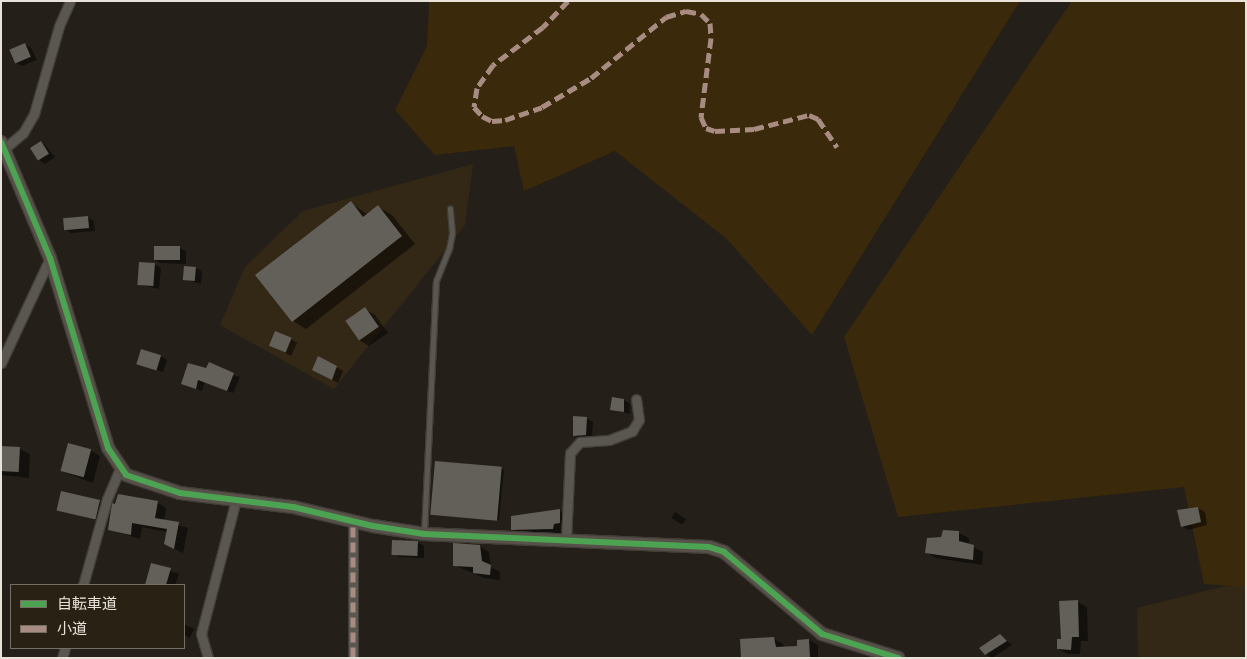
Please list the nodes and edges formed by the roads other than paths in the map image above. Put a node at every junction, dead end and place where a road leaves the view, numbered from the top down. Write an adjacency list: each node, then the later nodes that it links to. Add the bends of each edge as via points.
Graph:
1 (70, 1): 2 (street, via 59,26 34,114 23,133)
2 (3, 145): 4 (street)
3 (450, 209): 10 (lane, via 452,233 449,249 436,281)
4 (50, 258): 5 (street); 7 (street, via 108,448)
5 (1, 363)
6 (636, 399): 11 (street, via 639,420 632,431 609,440 580,442 570,453)
7 (120, 468): 8 (street, via 126,475 180,493); 12 (street, via 107,499)
8 (236, 500): 9 (street, via 293,508); 14 (street, via 201,634)
9 (353, 522): 10 (street); 13 (street)
10 (424, 534): 11 (street)
11 (566, 541): 15 (street, via 709,547 724,552 822,634)
12 (83, 584)
13 (353, 657)
14 (208, 658)
15 (898, 658)

